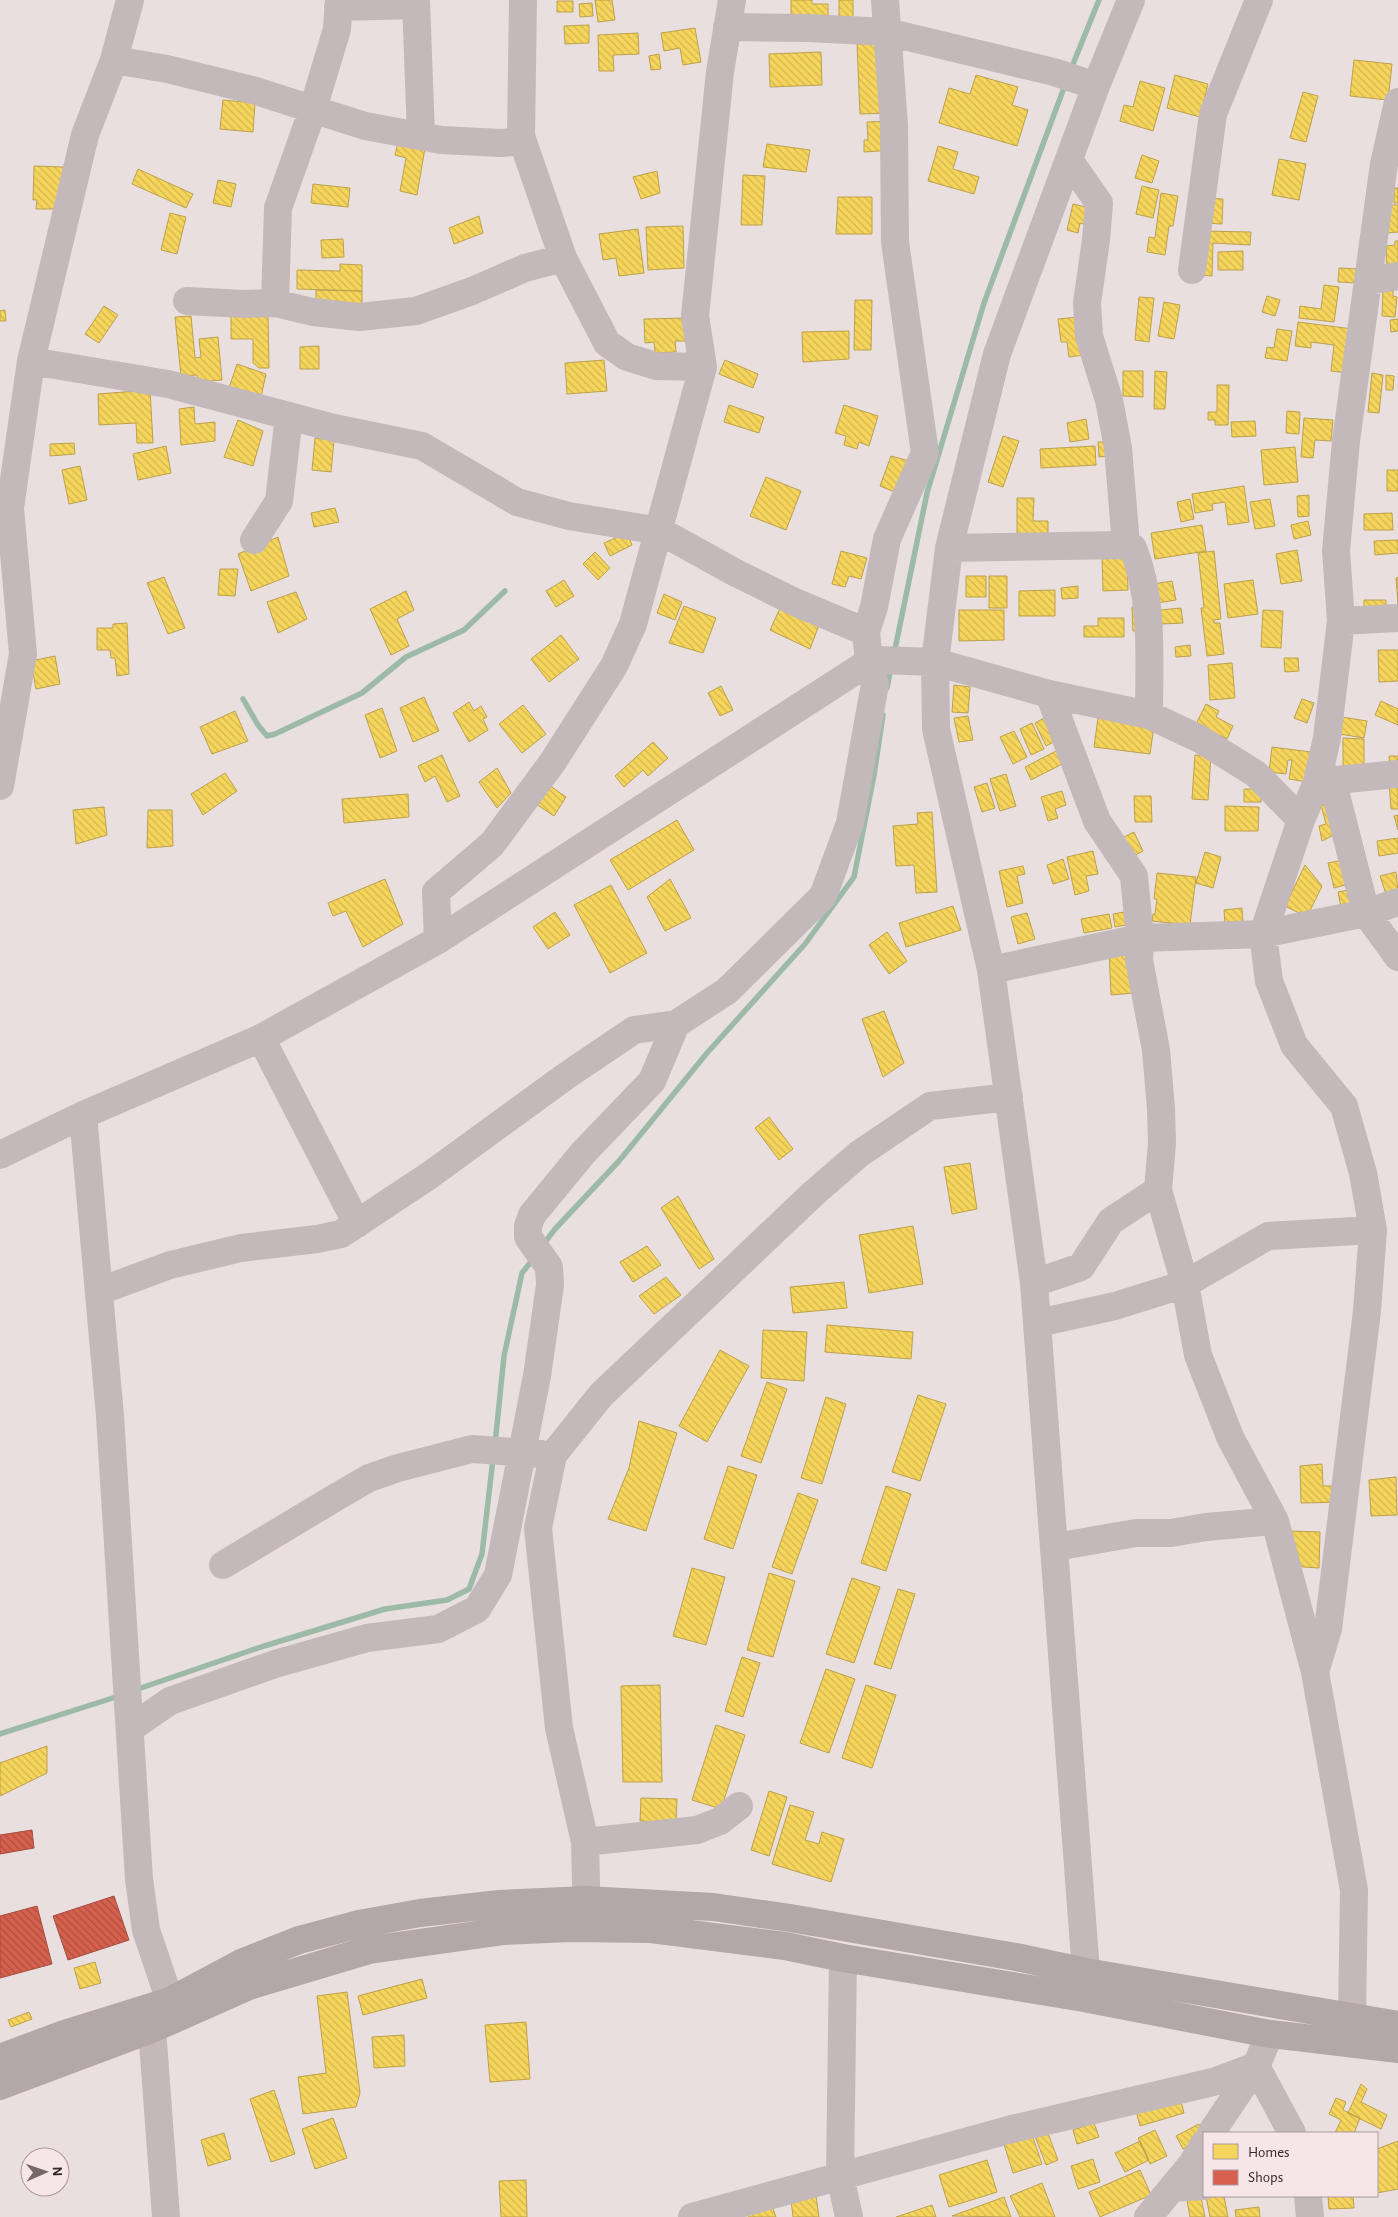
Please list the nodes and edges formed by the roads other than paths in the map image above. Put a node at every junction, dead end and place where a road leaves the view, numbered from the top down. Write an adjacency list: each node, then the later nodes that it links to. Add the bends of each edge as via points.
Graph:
1 (130, 0): 11 (street)
2 (523, 0): 16 (street)
3 (732, 0): 9 (street)
4 (885, 0): 10 (street)
5 (1131, 0): 12 (street)
6 (1259, 0): 20 (street, via 1213,114)
7 (339, 3): 8 (street); 14 (street, via 337,29)
8 (416, 3): 15 (street)
9 (727, 27): 10 (street); 26 (street, via 695,316)
10 (888, 32): 12 (street, via 1054,72); 34 (street, via 894,126 895,242 925,453 887,540)
11 (114, 60): 14 (street, via 167,69); 25 (street, via 84,135)
12 (1089, 84): 18 (street)
13 (1398, 102): 17 (street)
14 (312, 109): 15 (street, via 365,126); 24 (street, via 278,208)
15 (422, 136): 16 (street, via 501,143 513,142)
16 (521, 136): 19 (street)
17 (1394, 138): 22 (street, via 1384,164)
18 (1069, 160): 30 (street, via 1098,203 1087,303 1089,336 1109,400 1118,448); 31 (street, via 997,354)
19 (563, 258): 24 (street, via 525,268 416,311 359,318); 26 (street, via 607,343 627,357 656,366)
20 (1192, 270)
21 (1398, 276): 22 (street)
22 (1368, 281): 33 (street, via 1346,441 1336,551)
23 (187, 301): 24 (street)
24 (275, 303)
25 (31, 361): 27 (street, via 168,384); 41 (street, via 10,508 23,654)
26 (703, 367): 28 (street)
27 (289, 416): 28 (street, via 422,446 517,502 569,516); 29 (street, via 279,501)
28 (660, 531): 34 (street, via 797,603); 47 (street, via 633,624 614,666 552,763 492,844 436,892)
29 (254, 540)
30 (1126, 545): 31 (street); 38 (street, via 1133,548 1139,564 1150,623)
31 (949, 548): 36 (street)
32 (1398, 618): 33 (street)
33 (1341, 621): 40 (street)
34 (866, 632): 35 (street)
35 (873, 661): 36 (street); 47 (street); 50 (street, via 875,684 850,823 823,896 728,992)
36 (934, 662): 37 (street); 49 (street, via 936,729)
37 (1049, 694): 38 (street); 46 (street, via 1097,821 1134,876)
38 (1148, 715): 42 (street, via 1200,739 1256,774)
39 (1398, 774): 40 (street)
40 (1325, 781): 42 (street); 44 (street)
41 (0, 786)
42 (1301, 820): 45 (street)
43 (1398, 902): 44 (street)
44 (1366, 913): 45 (street); 48 (street)
45 (1263, 934): 46 (street); 57 (street, via 1269,980 1294,1045 1344,1106)
46 (1140, 938): 49 (street); 55 (street, via 1139,960 1156,1050 1161,1109)
47 (438, 940): 51 (street)
48 (1398, 958)
49 (991, 970): 52 (street)
50 (676, 1024): 56 (street, via 634,1030); 62 (street, via 652,1081 583,1153 532,1215 528,1237 549,1267 550,1285 537,1376)
51 (261, 1038): 53 (street); 56 (street)
52 (1009, 1097): 58 (street); 63 (street, via 930,1106 860,1154 814,1193 601,1395)
53 (83, 1115): 54 (street); 60 (street)
54 (0, 1155)
55 (1158, 1190): 58 (street, via 1111,1221 1081,1267); 59 (street)
56 (357, 1224): 60 (street, via 340,1234 241,1248 170,1265)
57 (1373, 1230): 59 (street, via 1268,1236); 67 (street, via 1367,1311 1328,1629)
58 (1034, 1283): 61 (street)
59 (1185, 1284): 61 (street, via 1115,1306); 64 (street, via 1198,1355 1230,1437)
60 (100, 1291): 68 (street)
61 (1038, 1323): 65 (street)
62 (514, 1452): 63 (street); 66 (street, via 472,1449 369,1478); 68 (street, via 498,1575 477,1609 438,1629 366,1638 275,1664 170,1701)
63 (553, 1454): 70 (street, via 538,1528 559,1728)
64 (1275, 1521): 65 (street, via 1136,1534); 67 (street)
65 (1055, 1547): 74 (street)
66 (223, 1565)
67 (1315, 1672): 76 (street, via 1354,1890)
68 (129, 1705): 75 (street, via 139,1879 146,1930)
69 (739, 1806): 70 (street, via 720,1821 697,1830)
70 (585, 1842): 71 (street)
71 (586, 1900): 72 (street); 74 (main road, via 713,1907 790,1918 1016,1957); 75 (main road, via 489,1905 359,1924 299,1940 241,1963)
72 (588, 1928): 73 (main road, via 651,1929 712,1936); 78 (main road, via 504,1931 369,1950 249,1986)
73 (843, 1958): 74 (main road); 87 (street)
74 (1085, 1985): 76 (main road); 79 (main road)
75 (170, 2000): 81 (main road)
76 (1352, 2016): 77 (main road)
77 (1398, 2025)
78 (152, 2029): 83 (main road); 91 (street)
79 (1270, 2034): 80 (main road); 82 (street)
80 (1398, 2049)
81 (0, 2058)
82 (1256, 2066): 84 (street); 85 (street); 87 (street, via 1213,2082 1012,2129)
83 (0, 2086)
84 (1212, 2132)
85 (1291, 2132)
86 (1203, 2146): 89 (street)
87 (840, 2176): 92 (street); 93 (street)
88 (1203, 2186): 89 (street)
89 (1172, 2188): 94 (street)
90 (1308, 2197): 95 (street)
91 (166, 2217)
92 (692, 2217)
93 (849, 2217)
94 (1148, 2217)
95 (1310, 2217)

